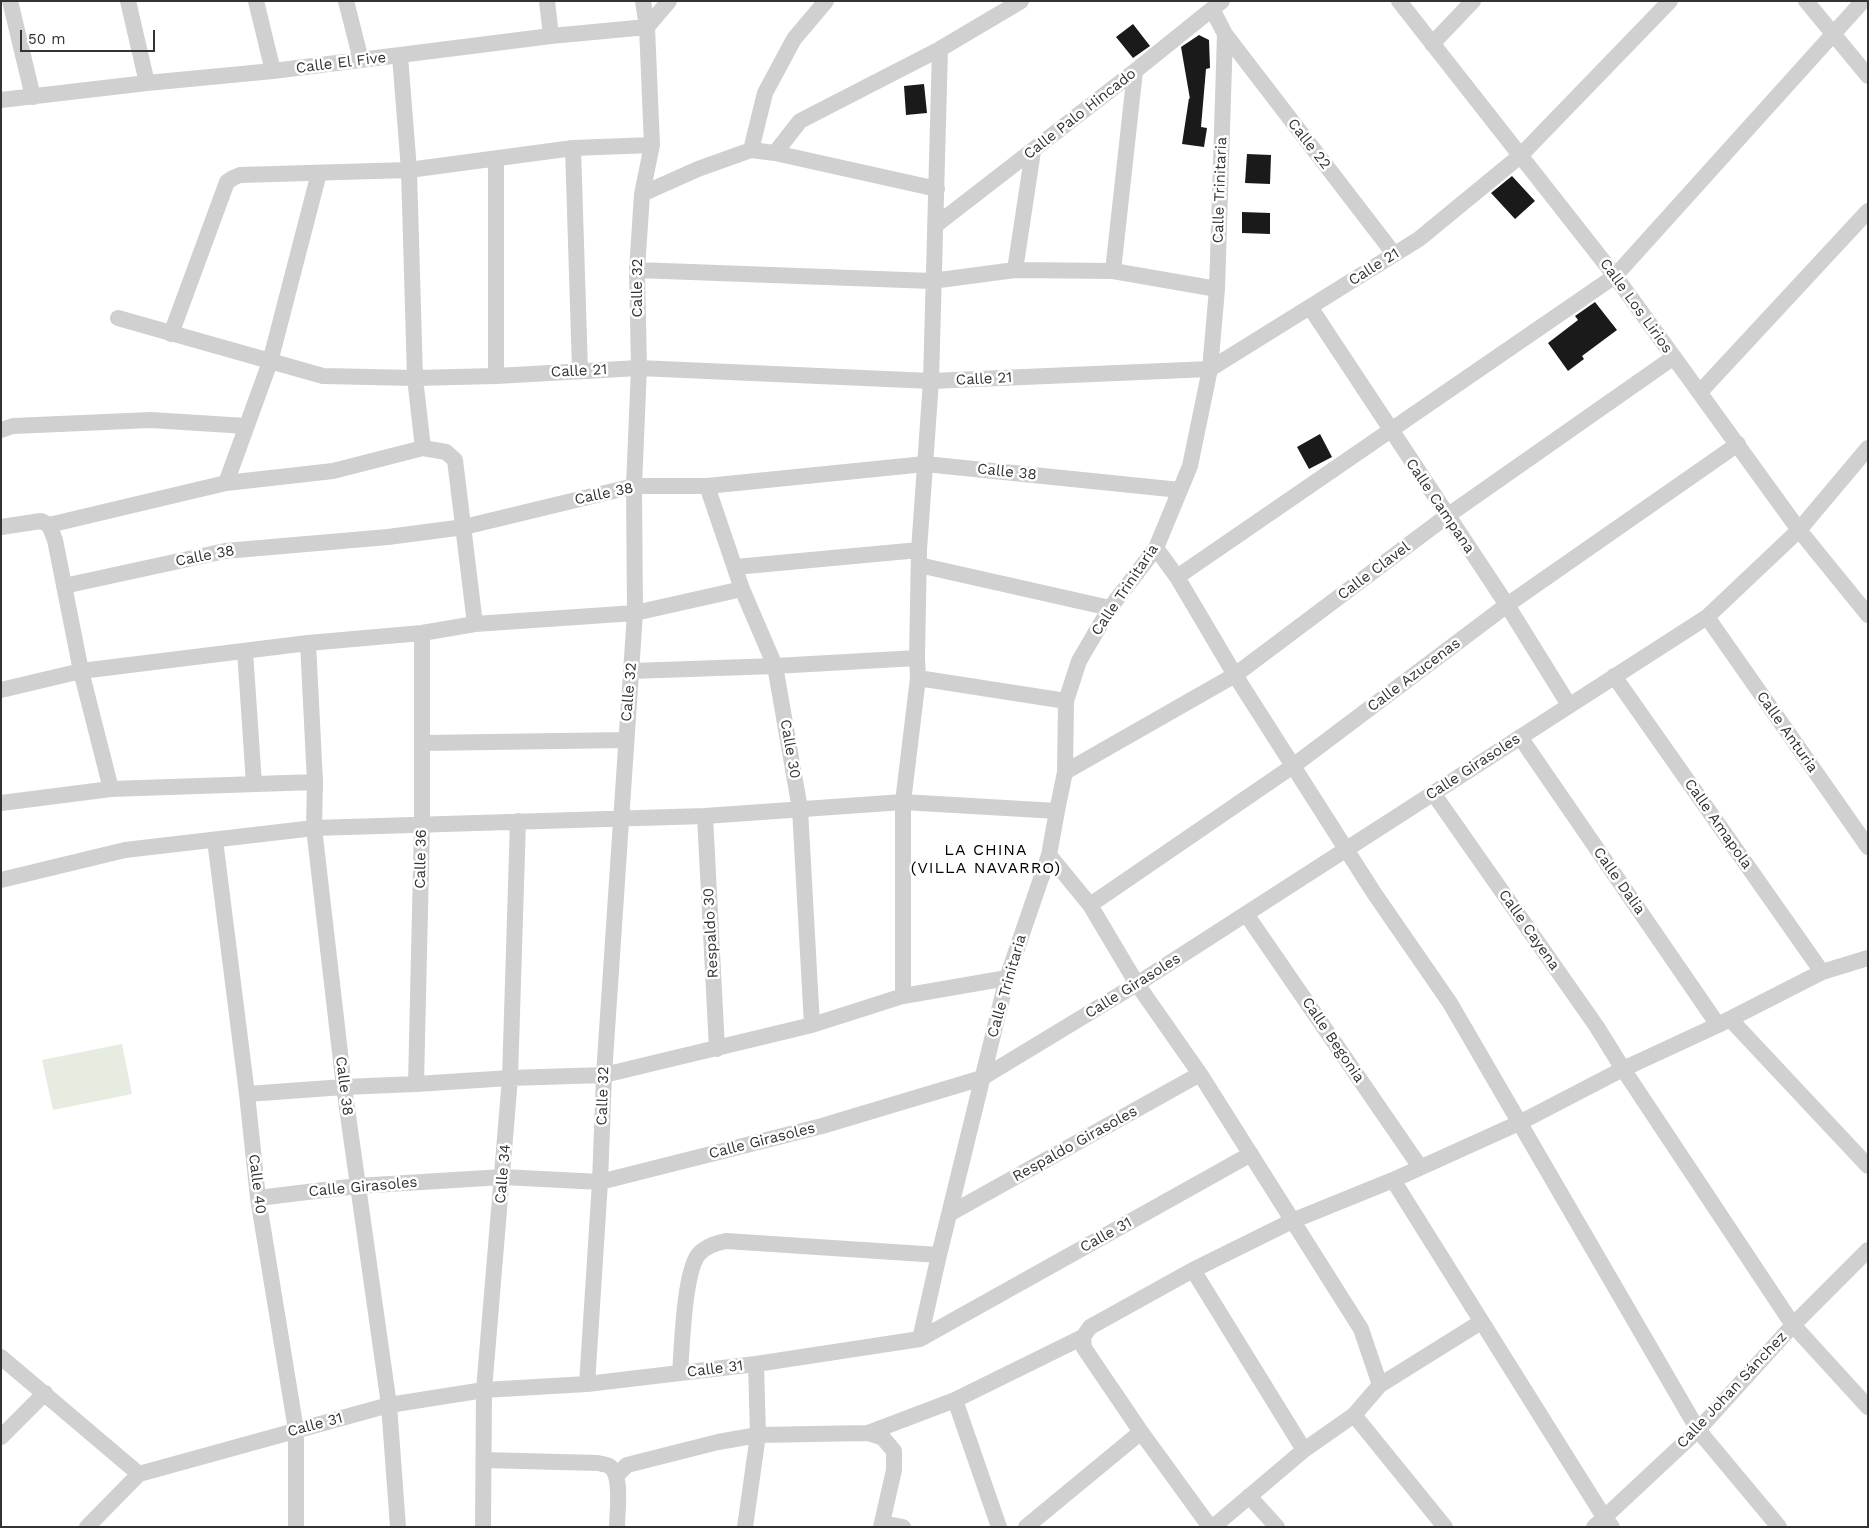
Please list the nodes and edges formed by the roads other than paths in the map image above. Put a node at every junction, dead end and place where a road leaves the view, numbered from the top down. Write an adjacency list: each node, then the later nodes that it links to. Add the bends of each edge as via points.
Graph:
1 (10, 1): 28 (street)
2 (128, 1): 27 (street)
3 (256, 1): 24 (street)
4 (346, 1): 23 (street)
5 (548, 1): 19 (street)
6 (644, 1): 16 (street, Calle 32)
7 (669, 1): 16 (street)
8 (826, 1): 32 (street, via 794,39 765,93)
9 (1021, 1): 21 (street)
10 (1399, 1): 20 (street, Calle Los Lirios)
11 (1473, 1): 20 (street)
12 (1670, 1): 35 (street, Calle 21)
13 (1806, 1): 18 (street)
14 (1863, 1): 18 (street)
15 (1217, 5): 17 (street, Calle Trinitaria); 25 (street, Calle Palo Hincado)
16 (647, 27): 19 (street, Calle El Five); 30 (street, Calle 32)
17 (1225, 34): 43 (street, Calle 22); 49 (street, Calle Trinitaria)
18 (1834, 34): 26 (street); 47 (street)
19 (551, 36): 22 (street, Calle El Five)
20 (1432, 44): 35 (street, Calle Los Lirios)
21 (940, 49): 34 (street, via 800,121); 39 (street)
22 (400, 56): 23 (street, Calle El Five); 37 (street)
23 (361, 60): 24 (street, Calle El Five)
24 (273, 71): 27 (street, Calle El Five)
25 (1135, 71): 33 (street, Calle Palo Hincado); 46 (street)
26 (1868, 76)
27 (147, 83): 28 (street, Calle El Five)
28 (33, 96): 29 (street, Calle El Five)
29 (1, 100)
30 (652, 145): 31 (street); 40 (street, Calle 32)
31 (573, 148): 36 (street); 57 (street)
32 (751, 150): 34 (street); 40 (street)
33 (1033, 151): 42 (street, Calle Palo Hincado); 45 (street)
34 (775, 153): 39 (street)
35 (1520, 156): 43 (street, Calle 21, via 1419,239); 47 (street, Calle Los Lirios)
36 (496, 160): 37 (street); 58 (street)
37 (408, 170): 38 (street); 59 (street)
38 (319, 172): 52 (street, via 240,176 227,182); 54 (street)
39 (937, 189): 42 (street)
40 (642, 194): 44 (street, Calle 32)
41 (1868, 211): 61 (street)
42 (936, 225): 48 (street)
43 (1394, 254): 50 (street, Calle 21)
44 (637, 270): 48 (street); 55 (street, Calle 32)
45 (1015, 270): 46 (street); 48 (street)
46 (1114, 271): 49 (street)
47 (1615, 276): 53 (street, Calle Los Lirios); 64 (street)
48 (932, 281): 60 (street)
49 (1217, 288): 56 (street, Calle Trinitaria)
50 (1310, 307): 56 (street, Calle 21); 64 (street, Calle Campana)
51 (118, 318): 52 (street, Calle 21)
52 (171, 334): 54 (street, Calle 21)
53 (1674, 357): 61 (street, Calle Los Lirios); 73 (street, Calle Clavel)
54 (270, 362): 59 (street, Calle 21, via 323,376); 62 (street)
55 (639, 368): 57 (street, Calle 21); 60 (street, Calle 21); 70 (street, Calle 32)
56 (1210, 368): 60 (street, Calle 21); 72 (street, Calle Trinitaria, via 1190,466)
57 (580, 370): 58 (street, Calle 21)
58 (496, 376): 59 (street, Calle 21)
59 (415, 378): 66 (street)
60 (930, 381): 68 (street)
61 (1700, 392): 65 (street, Calle Los Lirios)
62 (246, 426): 63 (street, via 151,420 12,426); 69 (street)
63 (1, 430)
64 (1390, 430): 73 (street, Calle Campana); 81 (street)
65 (1738, 444): 77 (street, Calle Los Lirios); 84 (street, Calle Azucenas)
66 (423, 448): 69 (street, via 333,471); 76 (street, via 446,452 455,460)
67 (1867, 451): 77 (street, Calle Girasoles)
68 (926, 464): 71 (street, Calle 38); 72 (street, Calle 38); 79 (street)
69 (226, 483): 74 (street)
70 (634, 486): 71 (street, Calle 38); 76 (street, Calle 38); 86 (street, Calle 32)
71 (707, 486): 80 (street, Calle 30)
72 (1180, 490): 78 (street, Calle Trinitaria)
73 (1448, 516): 84 (street, Calle Campana); 97 (street, Calle Clavel)
74 (49, 525): 75 (street, via 41,521); 82 (street)
75 (1, 526)
76 (464, 527): 82 (street, Calle 38, via 225,551); 89 (street)
77 (1799, 530): 87 (street, Calle Los Lirios); 88 (street, Calle Girasoles)
78 (1156, 548): 81 (street); 85 (street, Calle Trinitaria)
79 (919, 558): 80 (street); 85 (street); 93 (street)
80 (735, 567): 83 (street, Calle 30)
81 (1177, 577): 97 (street)
82 (64, 586): 95 (street)
83 (742, 589): 86 (street); 94 (street, Calle 30)
84 (1507, 605): 102 (street, Calle Campana); 106 (street, Calle Azucenas)
85 (1110, 608): 101 (street, Calle Trinitaria, via 1079,661)
86 (635, 613): 89 (street); 96 (street, Calle 32)
87 (1868, 615)
88 (1707, 616): 98 (street, Calle Girasoles); 122 (street, Calle Anturia)
89 (475, 624): 90 (street)
90 (422, 633): 91 (street); 105 (street, Calle 36)
91 (308, 643): 92 (street); 108 (street, Calle 38)
92 (244, 651): 95 (street); 109 (street)
93 (917, 658): 94 (street); 99 (street)
94 (776, 666): 96 (street); 114 (street, Calle 30)
95 (82, 671): 100 (street); 110 (street)
96 (632, 671): 104 (street, Calle 32)
97 (1235, 674): 106 (street); 107 (street, Calle Clavel)
98 (1614, 676): 102 (street, Calle Girasoles); 129 (street, Calle Amapola)
99 (918, 678): 101 (street); 112 (street)
100 (1, 690)
101 (1066, 701): 107 (street, Calle Trinitaria)
102 (1569, 705): 103 (street, Calle Girasoles)
103 (1520, 737): 111 (street, Calle Girasoles); 133 (street, Calle Dalia)
104 (626, 740): 105 (street); 117 (street, Calle 32)
105 (423, 743): 119 (street, Calle 36)
106 (1293, 766): 123 (street); 126 (street, Calle Azucenas)
107 (1066, 772): 115 (street, Calle Trinitaria)
108 (315, 782): 109 (street); 120 (street, Calle 38)
109 (254, 784): 110 (street)
110 (110, 788): 113 (street)
111 (1433, 793): 123 (street, Calle Girasoles); 136 (street, Calle Cayena)
112 (903, 802): 114 (street); 115 (street); 132 (street)
113 (1, 803)
114 (800, 809): 116 (street); 134 (street, Calle 30)
115 (1057, 810): 124 (street, Calle Trinitaria)
116 (704, 816): 117 (street); 135 (street, Respaldo 30)
117 (620, 818): 118 (street); 138 (street, Calle 32)
118 (518, 821): 119 (street); 139 (street, Calle 34)
119 (422, 824): 120 (street); 141 (street, Calle 36)
120 (314, 828): 121 (street); 142 (street, Calle 38)
121 (215, 840): 125 (street, via 126,850); 143 (street, Calle 40)
122 (1868, 847)
123 (1346, 849): 127 (street, Calle Girasoles); 144 (street, via 1450,1003)
124 (1050, 855): 126 (street); 130 (street, Calle Trinitaria)
125 (1, 880)
126 (1090, 905): 131 (street)
127 (1246, 914): 131 (street, Calle Girasoles); 147 (street, Calle Begonia)
128 (1868, 958): 129 (street)
129 (1822, 972): 133 (street)
130 (1007, 978): 132 (street); 140 (street, Calle Trinitaria)
131 (1137, 984): 137 (street); 140 (street, Calle Girasoles)
132 (903, 996): 134 (street)
133 (1724, 1022): 136 (street); 146 (street, Calle Dalia)
134 (812, 1025): 135 (street)
135 (717, 1049): 138 (street)
136 (1623, 1069): 144 (street); 159 (street, Calle Cayena)
137 (1200, 1074): 145 (street); 153 (street, Respaldo Girasoles)
138 (604, 1075): 139 (street); 150 (street, Calle 32)
139 (510, 1078): 141 (street); 148 (street, Calle 34)
140 (982, 1078): 150 (street, Calle Girasoles, via 822,1126); 153 (street, Calle Trinitaria)
141 (416, 1084): 142 (street)
142 (344, 1086): 143 (street); 151 (street, Calle 38)
143 (247, 1094): 152 (street, Calle 40)
144 (1519, 1123): 147 (street); 174 (street)
145 (1251, 1154): 154 (street); 161 (street, Calle 31)
146 (1868, 1166)
147 (1420, 1167): 149 (street)
148 (503, 1177): 150 (street, Calle Girasoles); 151 (street, Calle Girasoles); 167 (street, Calle 34)
149 (1393, 1180): 154 (street); 158 (street)
150 (600, 1182): 165 (street, Calle 32)
151 (357, 1186): 152 (street, Calle Girasoles); 170 (street, Calle 38)
152 (258, 1198): 173 (street, Calle 40)
153 (949, 1214): 156 (street, Calle Trinitaria)
154 (1292, 1221): 157 (street); 166 (street, via 1361,1329)
155 (1868, 1250): 159 (street, Calle Johan Sánchez)
156 (938, 1255): 161 (street, Calle Trinitaria); 164 (street, via 726,1241 712,1244 699,1254 692,1267)
157 (1193, 1270): 160 (street, via 1090,1327); 179 (street)
158 (1481, 1322): 166 (street); 184 (street)
159 (1793, 1325): 171 (street, Calle Cayena); 174 (street, Calle Johan Sánchez)
160 (1083, 1337): 169 (street); 175 (street, via 1084,1348)
161 (920, 1339): 163 (street, Calle 31)
162 (1, 1356): 168 (street)
163 (756, 1364): 164 (street, Calle 31); 177 (street)
164 (680, 1373): 165 (street, Calle 31)
165 (587, 1384): 167 (street, Calle 31)
166 (1380, 1385): 172 (street)
167 (484, 1390): 170 (street, Calle 31); 180 (street, Calle 34)
168 (44, 1393): 178 (street); 181 (street)
169 (955, 1400): 176 (street); 193 (street)
170 (389, 1405): 173 (street, Calle 31); 188 (street, Calle 38)
171 (1868, 1407)
172 (1354, 1415): 179 (street); 197 (street)
173 (296, 1430): 181 (street, Calle 31); 187 (street, Calle 40)
174 (1698, 1430): 184 (street, Calle Johan Sánchez); 198 (street)
175 (1141, 1432): 194 (street); 195 (street)
176 (868, 1433): 177 (street); 185 (street, via 883,1438 894,1451 894,1470)
177 (758, 1435): 182 (street, via 627,1465); 191 (street)
178 (1, 1437)
179 (1304, 1450): 183 (street)
180 (484, 1460): 182 (street, via 598,1463 610,1466); 189 (street, Calle 34)
181 (139, 1474): 186 (street)
182 (617, 1475): 190 (street)
183 (1249, 1496): 195 (street); 196 (street)
184 (1603, 1523)
185 (882, 1525): 192 (street)
186 (86, 1527)
187 (296, 1527)
188 (398, 1527)
189 (483, 1527)
190 (617, 1527)
191 (745, 1527)
192 (903, 1527)
193 (999, 1527)
194 (1026, 1527)
195 (1211, 1527)
196 (1278, 1527)
197 (1445, 1527)
198 (1779, 1527)

